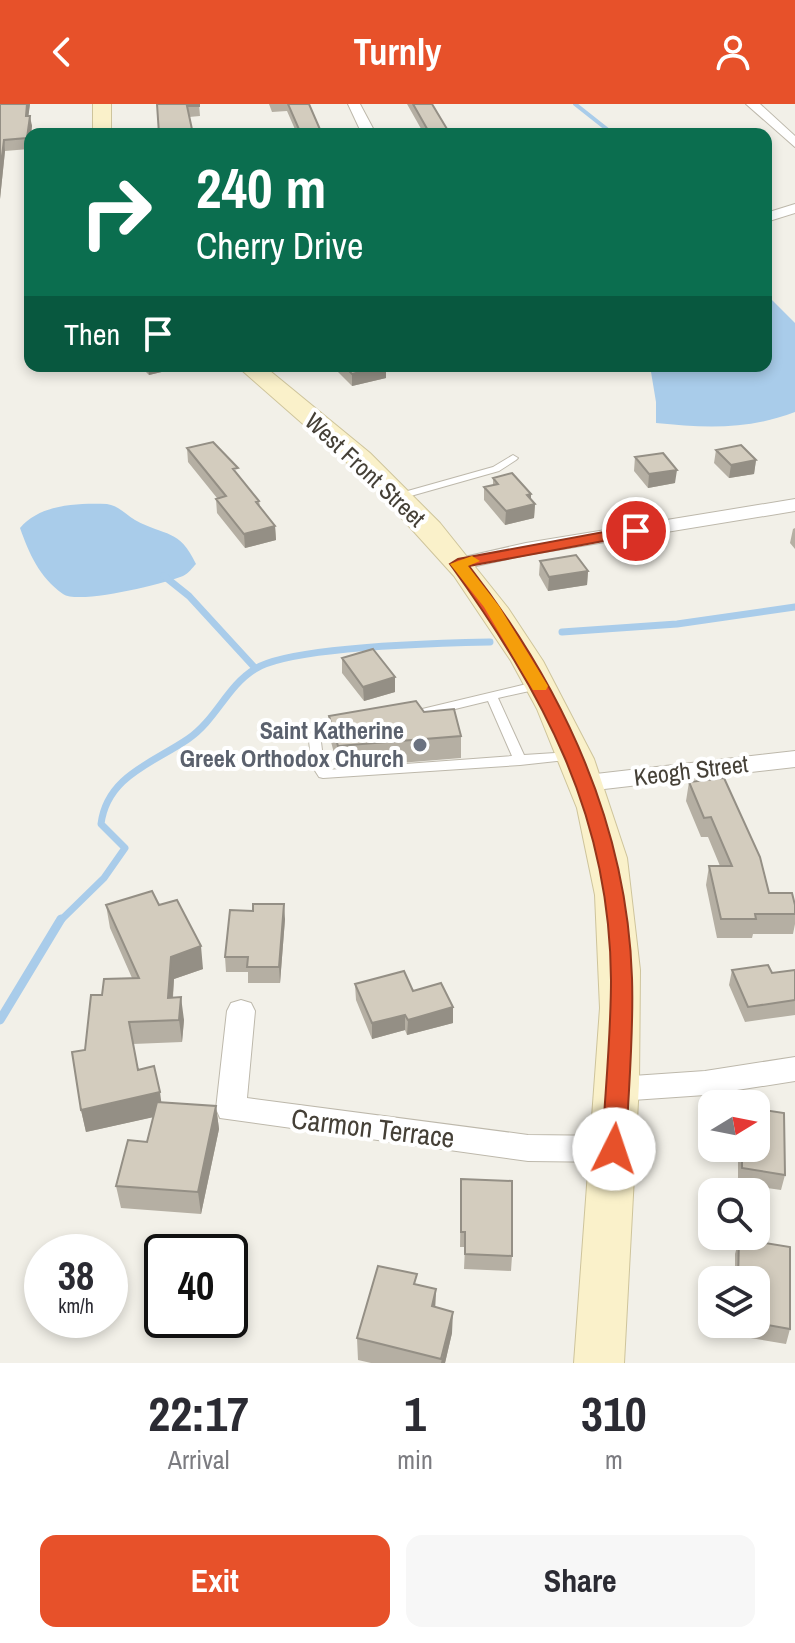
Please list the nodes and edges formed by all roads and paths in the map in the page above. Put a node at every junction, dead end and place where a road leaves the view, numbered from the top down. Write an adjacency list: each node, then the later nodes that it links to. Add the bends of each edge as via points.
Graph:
1 (102, 104): 4 (street)
2 (354, 104): 5 (street)
3 (752, 104): 6 (street)
4 (102, 128)
5 (366, 128)
6 (795, 143)
7 (795, 208): 8 (street)
8 (772, 216)
9 (256, 372): 11 (street, West Front Street)
10 (513, 458): 11 (lane, via 496,469)
11 (400, 496): 13 (street, West Front Street)
12 (795, 505): 13 (street)
13 (458, 564): 14 (street, West Front Street, via 491,606)
14 (539, 685): 15 (lane); 20 (street, West Front Street)
15 (492, 697): 16 (lane); 19 (lane)
16 (407, 717)
17 (356, 727): 19 (lane, via 325,732 315,741 323,774)
18 (795, 759): 20 (street, Keogh Street)
19 (520, 761): 20 (lane)
20 (581, 770): 23 (street, West Front Street, via 608,857 617,912 622,979)
21 (241, 1011): 24 (street, Carmon Terrace, via 231,1109 528,1148)
22 (795, 1069): 23 (street)
23 (618, 1089): 24 (street, West Front Street)
24 (614, 1149): 25 (street, West Front Street)
25 (599, 1363)

